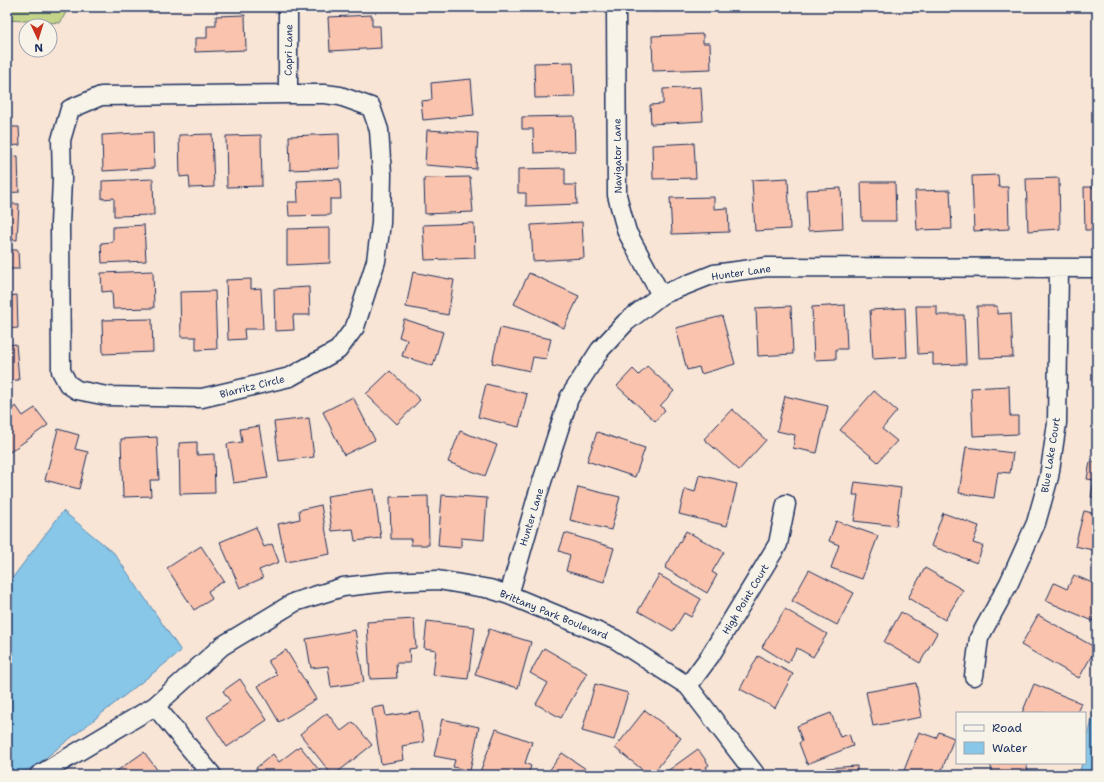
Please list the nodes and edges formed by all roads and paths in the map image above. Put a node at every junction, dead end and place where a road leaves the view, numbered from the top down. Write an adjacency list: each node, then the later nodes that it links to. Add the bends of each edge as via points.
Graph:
1 (288, 7): 3 (street, Capri Lane)
2 (616, 7): 6 (street, Navigator Lane, via 617,195 628,232)
3 (288, 94): 3 (street, Biarritz Circle, via 340,96 371,107 379,130 382,174 381,223 376,261 355,327 338,350 290,377 202,398 107,396 78,390 68,384 61,370 60,224 61,140 70,109 102,96)
4 (1059, 268): 5 (street, Hunter Lane); 6 (street, Hunter Lane, via 767,267 714,274); 9 (street, Blue Lake Court, via 1057,423 1049,477 1036,524 1009,583 979,638)
5 (1097, 268)
6 (661, 295): 8 (street, Hunter Lane, via 626,322 600,350 569,398)
7 (786, 504): 10 (street, High Point Court, via 778,544 710,656)
8 (509, 595): 10 (street, Brittany Park Boulevard, via 615,639); 11 (street, Brittany Park Boulevard, via 438,580 343,587 295,602 222,646)
9 (974, 676)
10 (688, 686): 14 (street, Brittany Park Boulevard)
11 (155, 706): 12 (street, Brittany Park Boulevard); 13 (street)
12 (39, 775)
13 (212, 775)
14 (756, 775)

